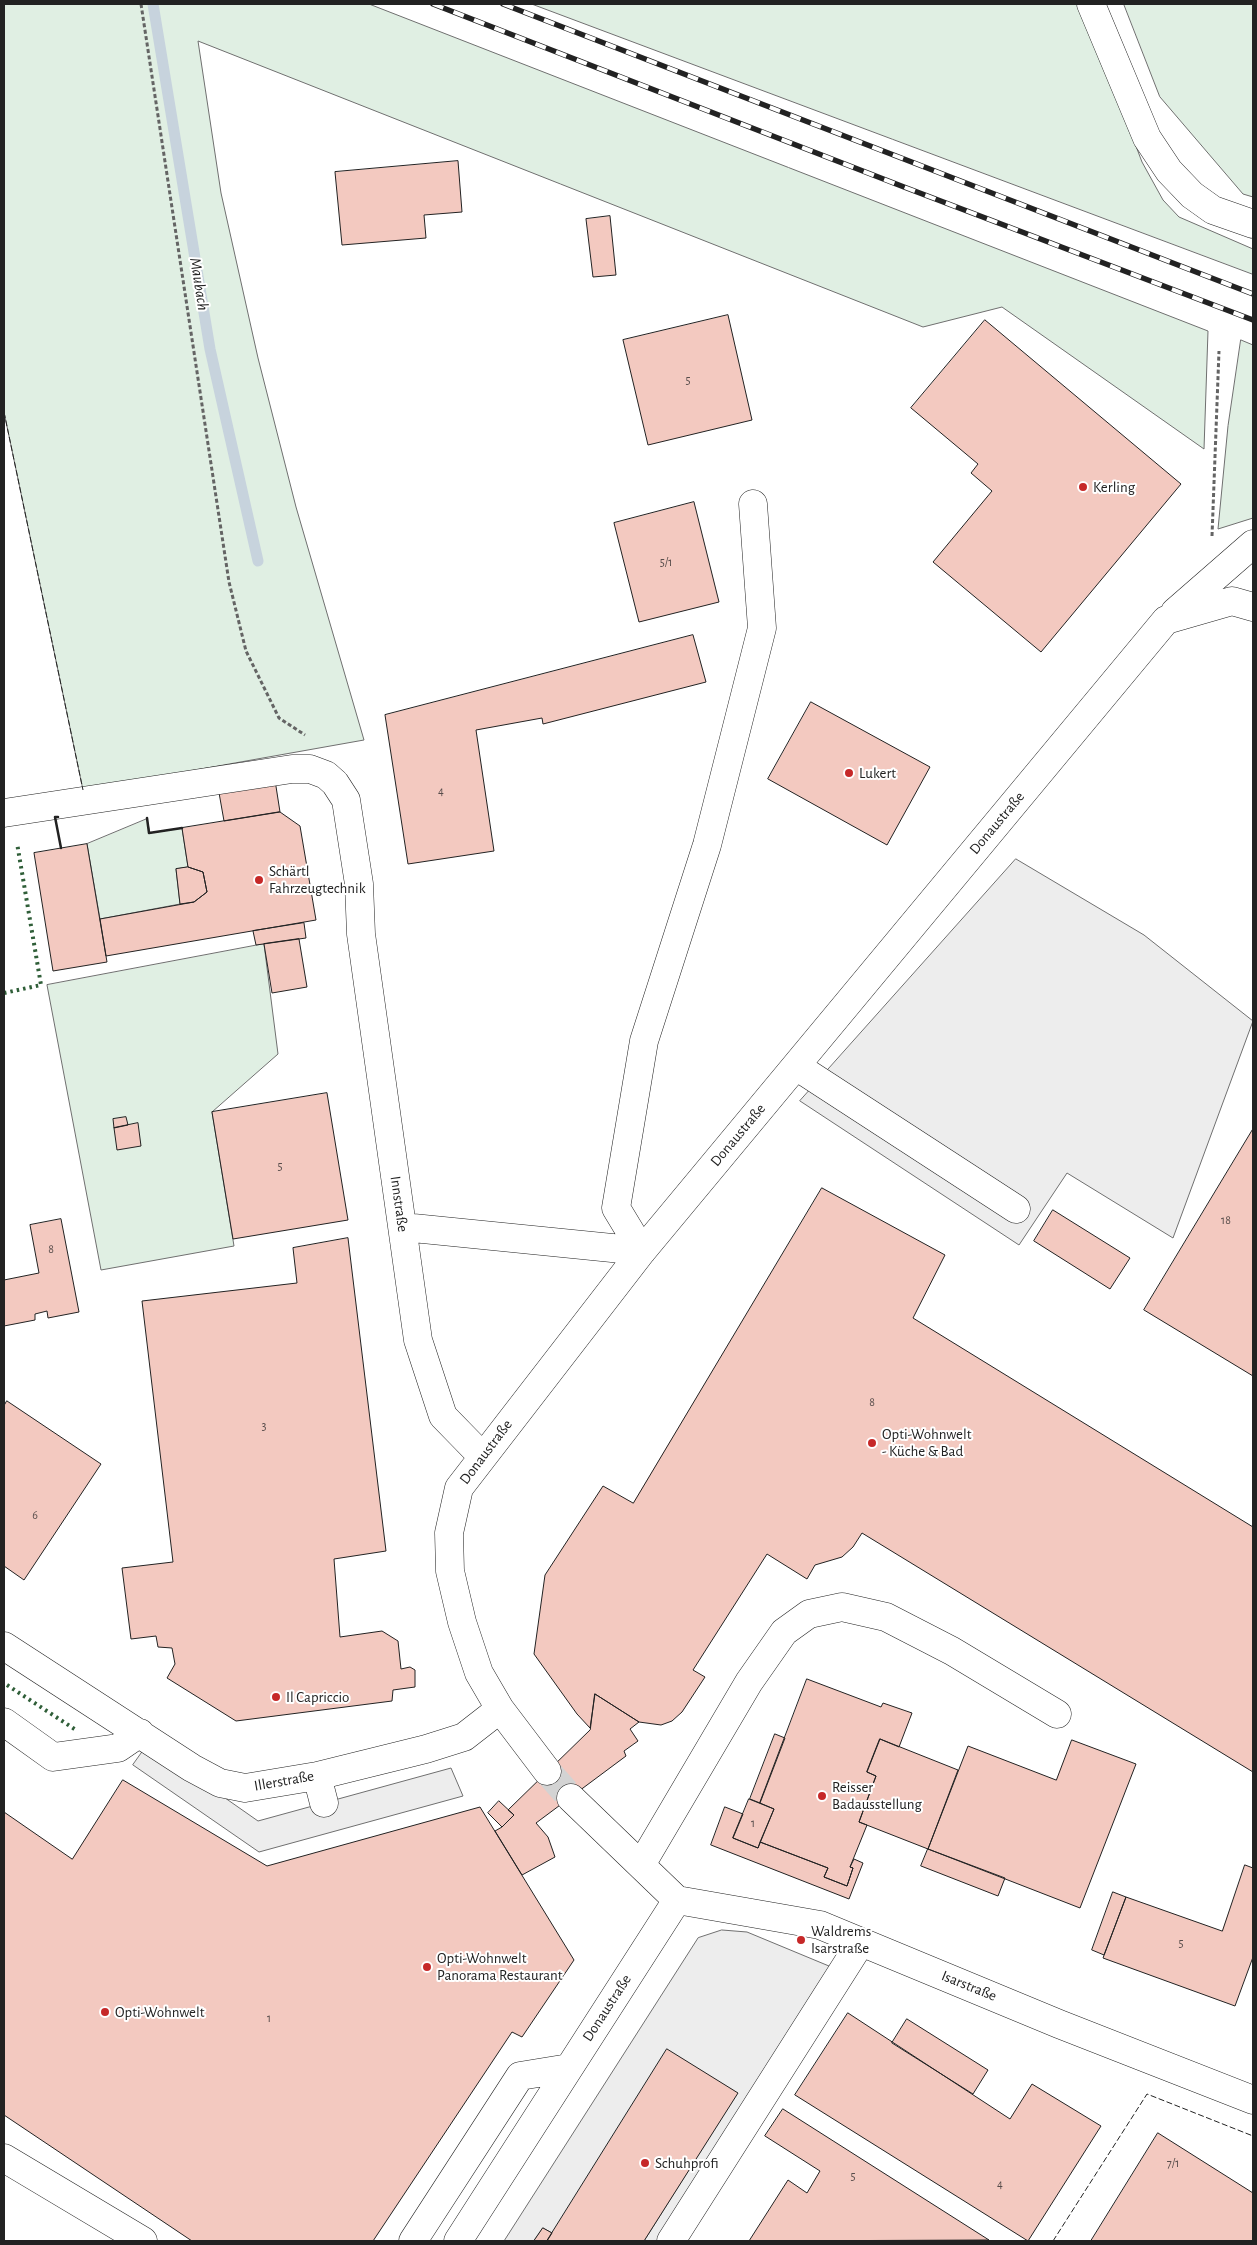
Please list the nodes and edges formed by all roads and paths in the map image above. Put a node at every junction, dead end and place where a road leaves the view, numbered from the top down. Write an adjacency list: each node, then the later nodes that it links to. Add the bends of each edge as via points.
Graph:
1 (141, 4): 10 (path, via 229,582 246,651 279,718)
2 (1092, 4): 3 (street, via 1147,138 1169,171 1192,195 1213,210)
3 (1253, 224)
4 (1219, 351): 7 (path)
5 (753, 504): 15 (street, via 762,628 707,845 644,1041 616,1208)
6 (1253, 544): 7 (street, Donaustraße)
7 (1210, 582): 9 (street, Donaustraße)
8 (1253, 607): 9 (street, via 1232,601)
9 (1166, 620): 12 (street, Donaustraße)
10 (311, 739)
11 (4, 813): 14 (street, Innstraße, via 292,769 310,769 326,775 335,783 346,800 359,884 361,934)
12 (796, 1066): 13 (street); 15 (street, Donaustraße)
13 (1016, 1209)
14 (403, 1227): 15 (street); 16 (street, Innstraße, via 418,1340 444,1416)
15 (642, 1251): 16 (street, Donaustraße)
16 (482, 1456): 18 (street, Donaustraße, via 459,1488 450,1532 450,1571 479,1673)
17 (4, 1646): 21 (street, Illerstraße)
18 (500, 1709): 22 (street, Donaustraße); 23 (street, Illerstraße, via 464,1737)
19 (1057, 1714): 26 (street, via 952,1651 886,1617 842,1607 808,1614 784,1632 749,1682)
20 (4, 1722): 21 (street, via 53,1758 118,1748)
21 (140, 1733): 23 (street, Illerstraße, via 192,1768 230,1786 245,1788)
22 (548, 1771)
23 (317, 1776): 25 (street)
24 (570, 1798): 26 (street)
25 (324, 1803)
26 (641, 1865): 27 (street)
27 (677, 1900): 28 (street, Isarstraße, via 820,1925); 29 (street, Donaustraße)
28 (861, 1942): 30 (street, Isarstraße); 35 (street)
29 (569, 2068): 33 (street, via 520,2076); 34 (street, Donaustraße)
30 (1253, 2100)
31 (4, 2158): 32 (street)
32 (143, 2241)
33 (413, 2241)
34 (458, 2241)
35 (671, 2241)

